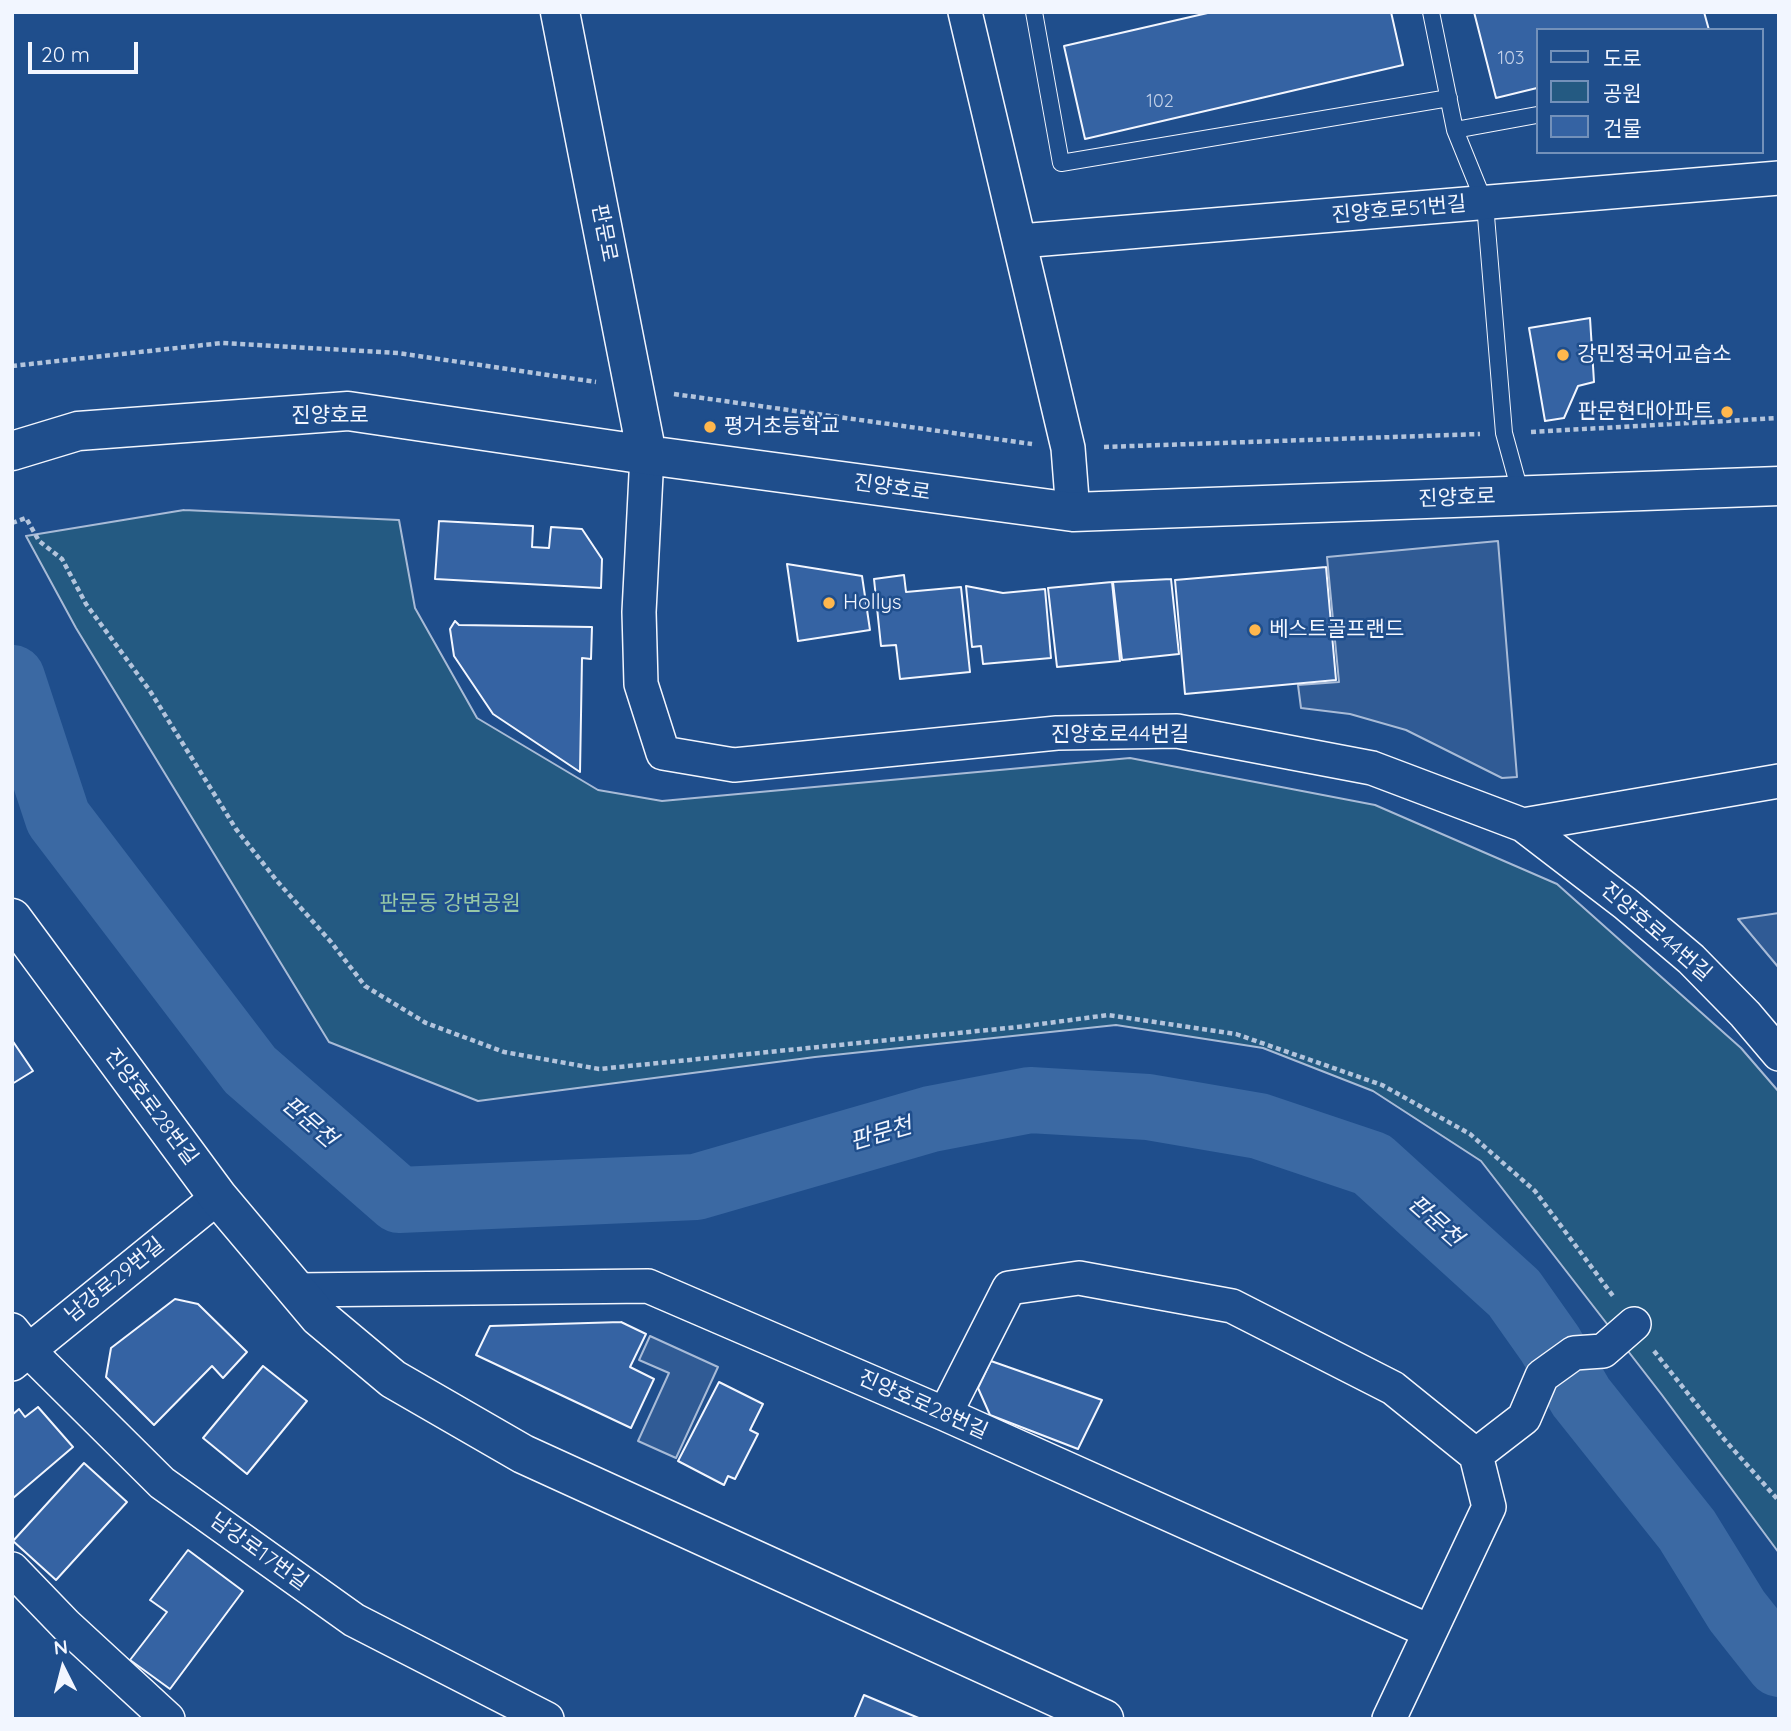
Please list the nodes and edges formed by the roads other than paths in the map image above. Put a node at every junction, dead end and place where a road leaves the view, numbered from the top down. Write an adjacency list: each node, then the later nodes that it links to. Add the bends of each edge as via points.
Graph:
1 (561, 12): 12 (street, 판문로)
2 (965, 12): 10 (street)
3 (1034, 12): 5 (lane, via 1061,163)
4 (1431, 12): 5 (lane)
5 (1449, 98): 7 (lane)
6 (1536, 115): 7 (lane)
7 (1455, 130): 9 (lane)
8 (1779, 178): 9 (street, 진양호로51번길)
9 (1485, 204): 10 (street, 진양호로51번길); 14 (lane, via 1504,433)
10 (1020, 241): 15 (street, via 1068,449)
11 (12, 451): 12 (street, 진양호로, via 78,430 348,411)
12 (647, 455): 15 (street, 진양호로); 17 (street, 진양호로44번길, via 639,612 641,684 663,753 734,765 1057,733 1177,731 1372,768)
13 (1779, 486): 14 (street, 진양호로)
14 (1521, 495): 15 (street, 진양호로)
15 (1073, 512)
16 (1779, 781): 17 (street)
17 (1523, 825): 19 (street, 진양호로44번길, via 1691,958)
18 (12, 918): 20 (street, 진양호로28번길)
19 (1779, 1054)
20 (218, 1197): 21 (street, 진양호로28번길); 23 (street, 남강로29번길)
21 (296, 1290): 24 (street, 진양호로28번길, via 648,1286); 30 (street, 진양호로28번길, via 319,1317 393,1379 523,1454)
22 (1634, 1324): 25 (street, via 1603,1351 1574,1353 1542,1376 1524,1418)
23 (18, 1348): 29 (street, 남강로17번길, via 162,1483 354,1620)
24 (945, 1414): 25 (street, via 1009,1288 1079,1278 1231,1306 1393,1388); 27 (street, 진양호로28번길)
25 (1476, 1455): 27 (street, via 1489,1507)
26 (12, 1569): 28 (street)
27 (1429, 1631): 31 (street)
28 (168, 1719)
29 (547, 1719)
30 (1104, 1719)
31 (1389, 1719)

